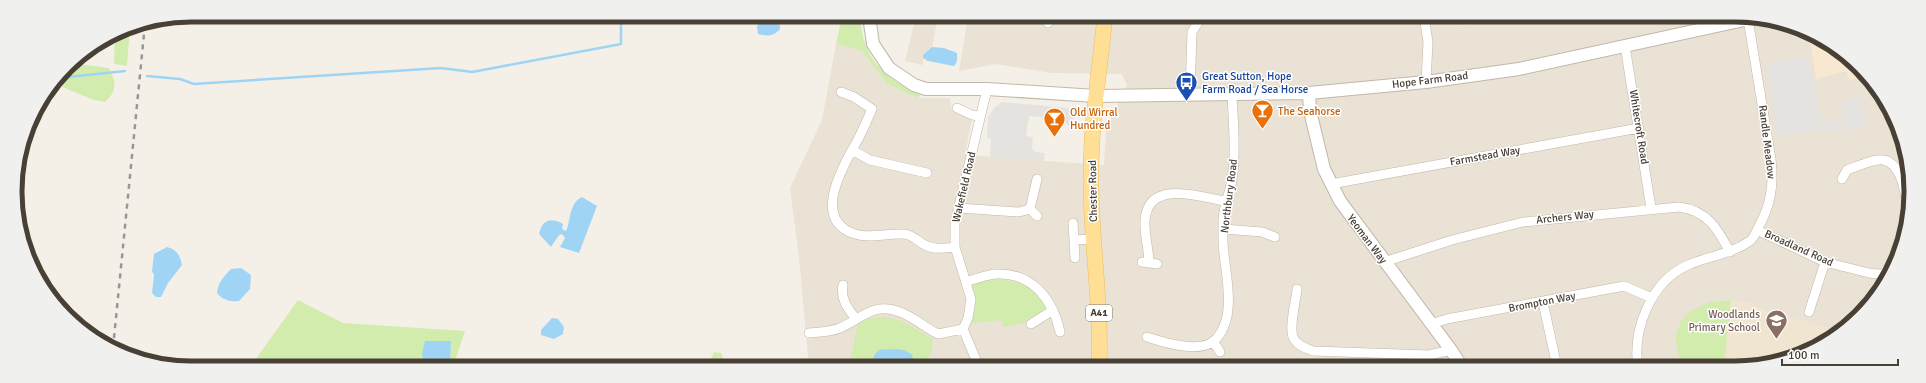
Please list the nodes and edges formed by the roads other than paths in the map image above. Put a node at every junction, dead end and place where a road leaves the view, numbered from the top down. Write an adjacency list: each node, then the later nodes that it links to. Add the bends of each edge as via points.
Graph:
1 (870, 22): 9 (street, Hope Farm Road, via 874,44 890,68 914,85 926,89)
2 (1104, 22): 14 (main road, Chester Road / A41)
3 (1198, 22): 12 (street, via 1192,32)
4 (1425, 22): 8 (street, via 1428,42)
5 (1735, 22): 7 (street, Hope Farm Road)
6 (1754, 23): 29 (street, Randle Meadow, via 1773,179 1771,199)
7 (1625, 46): 8 (street, Hope Farm Road, via 1519,68); 17 (street, Whitecroft Road)
8 (1426, 82): 11 (street, Hope Farm Road)
9 (987, 89): 14 (street, Hope Farm Road); 16 (street, Wakefield Road)
10 (841, 92): 18 (street, via 872,109)
11 (1309, 93): 13 (street, Hope Farm Road); 22 (street, Yeoman Way, via 1317,143)
12 (1190, 94): 13 (street, Hope Farm Road); 14 (street, Hope Farm Road)
13 (1232, 94): 24 (street, Northbury Road, via 1234,159)
14 (1096, 96): 31 (main road, Chester Road / A41, via 1091,172)
15 (957, 108): 16 (street)
16 (979, 116): 25 (street, Wakefield Road)
17 (1639, 128): 22 (street, Farmstead Way); 26 (street, Whitecroft Road)
18 (852, 150): 19 (street, via 870,160); 33 (street, via 840,174 832,200 837,221 844,229 862,236 905,234 935,248)
19 (926, 173)
20 (1037, 179): 25 (street, via 1033,213)
21 (1842, 179): 23 (street, via 1844,168 1884,160 1899,172)
22 (1331, 184): 36 (street, Yeoman Way, via 1340,201)
23 (1904, 194)
24 (1228, 202): 28 (street, Northbury Road, via 1224,213); 38 (street, via 1176,193 1157,198 1147,212 1145,220)
25 (958, 208): 33 (street, Wakefield Road)
26 (1652, 208): 34 (street, Archers Way, via 1679,207 1700,213 1714,225); 36 (street, Archers Way, via 1523,222 1452,240)
27 (1074, 223): 32 (street)
28 (1224, 229): 30 (street, via 1265,228); 54 (street, Northbury Road, via 1228,305 1222,331)
29 (1757, 230): 34 (street, Randle Meadow, via 1751,240); 37 (street, Broadland Road)
30 (1275, 237)
31 (1093, 239): 32 (street); 58 (main road, Chester Road / A41)
32 (1074, 240): 35 (street)
33 (955, 247): 40 (street, Wakefield Road)
34 (1730, 252): 43 (street, Randle Meadow, via 1686,266 1671,277)
35 (1075, 258)
36 (1384, 262): 49 (street, Yeoman Way)
37 (1825, 262): 39 (street, Broadland Road); 46 (street)
38 (1149, 263)
39 (1882, 274)
40 (966, 282): 45 (street, via 995,274 1020,279 1036,286); 50 (street, Wakefield Road, via 970,310)
41 (841, 289): 47 (street, via 846,305)
42 (1297, 289): 55 (street, via 1292,328 1294,339 1301,346 1313,351 1429,356)
43 (1652, 298): 44 (street, Brompton Way, via 1624,286); 61 (street, Randle Meadow, via 1639,336)
44 (1543, 302): 49 (street, Brompton Way); 60 (street)
45 (1053, 310): 48 (street); 51 (street)
46 (1809, 312)
47 (856, 319): 50 (street, via 868,311 892,310 910,316 938,334); 52 (street, via 828,331)
48 (1032, 324)
49 (1431, 324): 55 (street, Yeoman Way)
50 (963, 328): 57 (street)
51 (1060, 332)
52 (809, 333)
53 (1147, 337): 54 (street, via 1165,338 1195,347)
54 (1213, 341): 56 (street)
55 (1451, 350): 59 (street, Yeoman Way)
56 (1220, 352)
57 (977, 361)
58 (1099, 361)
59 (1458, 361)
60 (1556, 361)
61 (1638, 361)

